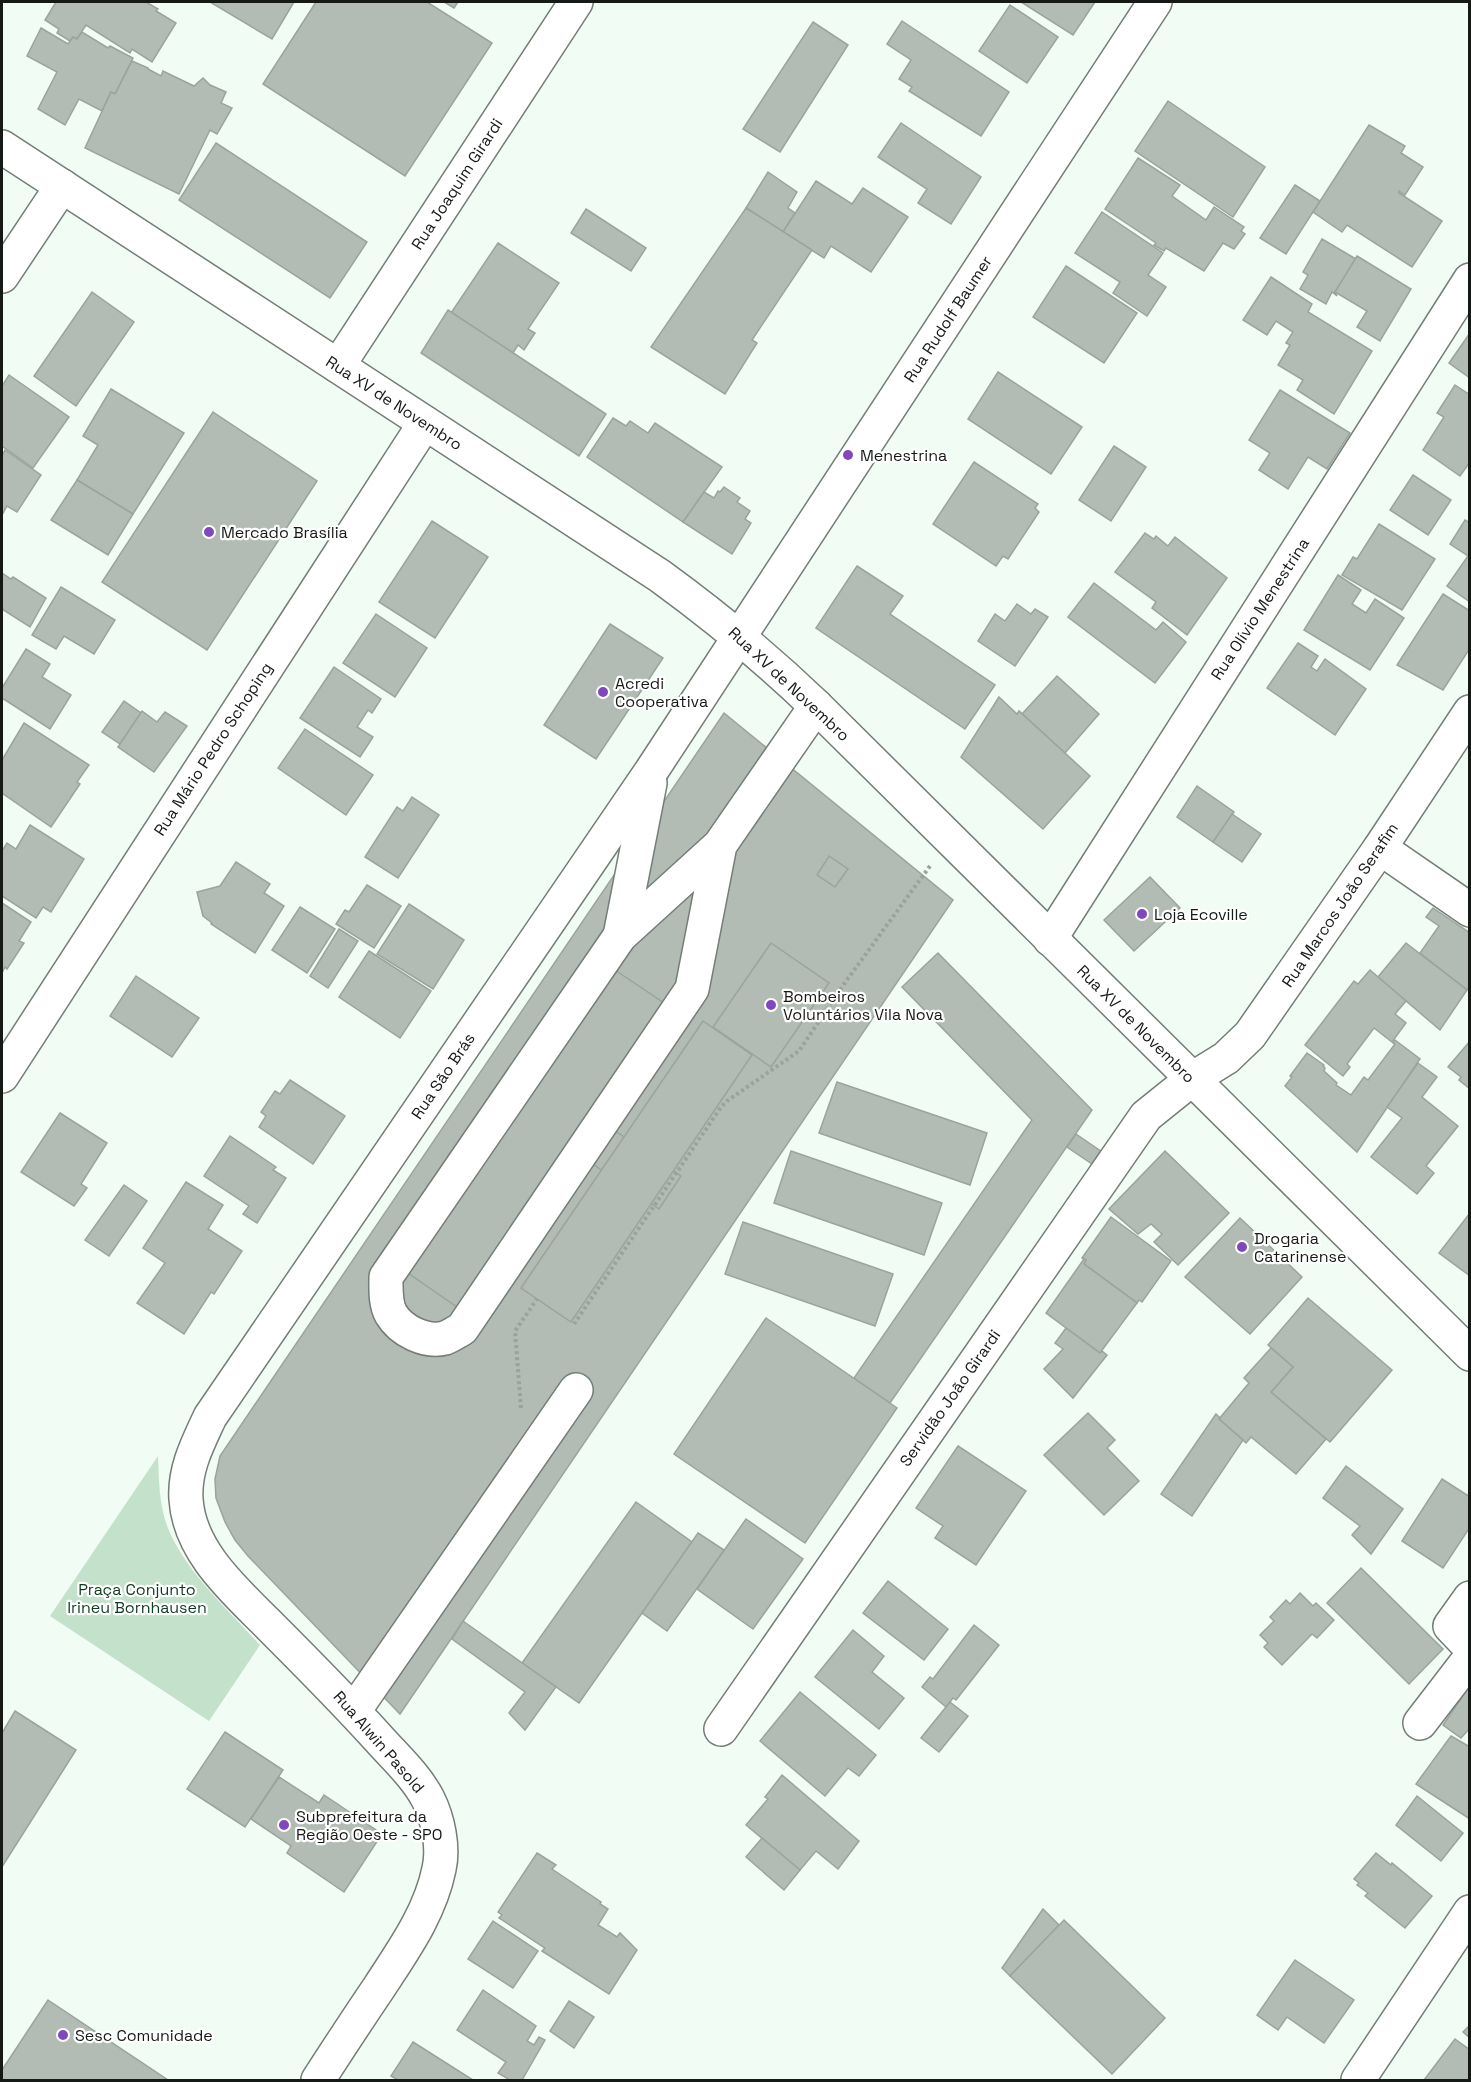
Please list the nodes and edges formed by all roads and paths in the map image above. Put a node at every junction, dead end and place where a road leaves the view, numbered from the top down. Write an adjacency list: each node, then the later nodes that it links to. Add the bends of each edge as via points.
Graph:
1 (576, 2): 7 (street, Rua Joaquim Girardi)
2 (1155, 2): 9 (street, Rua Rudolf Baumer)
3 (2, 147): 4 (street, Rua XV de Novembro)
4 (62, 186): 5 (street); 7 (street, Rua XV de Novembro)
5 (2, 276)
6 (1470, 280): 18 (street, Rua Olívio Menestrina)
7 (338, 366): 8 (street, Rua XV de Novembro)
8 (425, 423): 9 (street, Rua XV de Novembro, via 660,576); 19 (street, Rua Mário Pedro Schoping)
9 (740, 637): 10 (street, Rua XV de Novembro); 12 (street, Rua São Brás)
10 (816, 706): 13 (street, Rua XV de Novembro); 14 (street)
11 (1470, 712): 15 (street, Rua Marcos João Serafim)
12 (652, 770): 17 (street); 24 (street, Rua São Brás, via 210,1418 187,1476 186,1500)
13 (950, 839): 18 (street, Rua XV de Novembro); 21 (path, via 799,1051 721,1107)
14 (720, 845): 17 (street); 17 (street, via 692,989 462,1329 444,1338 427,1339 407,1331 391,1315 386,1277)
15 (1380, 848): 16 (street); 20 (street, Rua Marcos João Serafim, via 1250,1035 1226,1058)
16 (1470, 910)
17 (620, 936)
18 (1050, 939): 20 (street, Rua XV de Novembro)
19 (2, 1076)
20 (1192, 1079): 22 (street, Rua XV de Novembro); 30 (street, Servidão João Girardi, via 1146,1116)
21 (574, 1324)
22 (1470, 1354)
23 (576, 1390): 28 (street)
24 (193, 1529): 28 (street, Rua Alwin Pasold, via 225,1579)
25 (1470, 1598): 26 (street, via 1450,1626)
26 (1470, 1647)
27 (1470, 1658): 29 (street)
28 (354, 1711): 32 (street, Rua Alwin Pasold, via 428,1799 439,1829 440,1867 430,1902 410,1940)
29 (1420, 1723)
30 (721, 1729)
31 (1470, 1912): 33 (street)
32 (318, 2080)
33 (1358, 2080)

